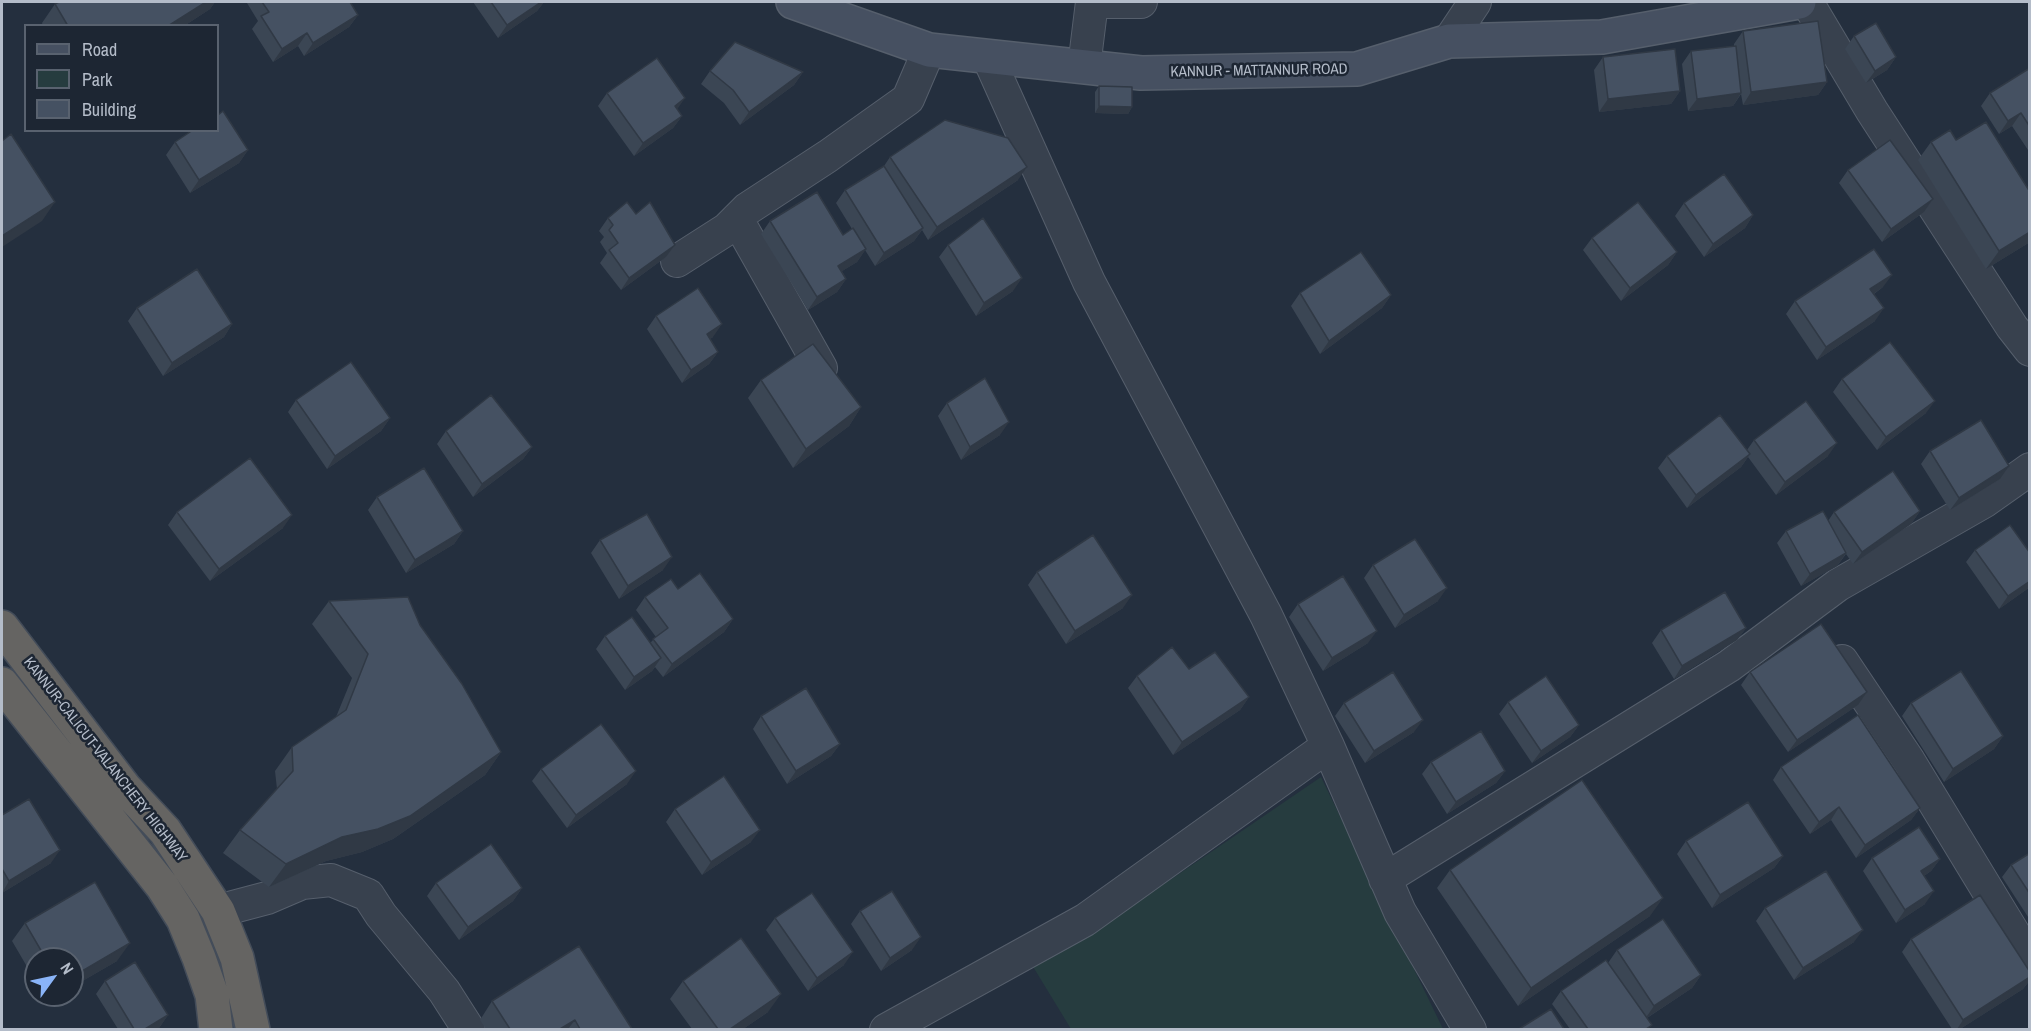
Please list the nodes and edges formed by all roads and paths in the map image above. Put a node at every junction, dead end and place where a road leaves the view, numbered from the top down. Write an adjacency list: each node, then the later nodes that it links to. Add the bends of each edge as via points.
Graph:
1 (793, 2): 8 (main road, KANNUR - MATTANNUR ROAD)
2 (1092, 2): 3 (street); 10 (street)
3 (1141, 2)
4 (1474, 2): 7 (street)
5 (1799, 2): 7 (main road, KANNUR - MATTANNUR ROAD, via 1602,37)
6 (1807, 2): 13 (street, via 1872,111)
7 (1449, 41): 10 (main road, KANNUR - MATTANNUR ROAD, via 1357,69 1141,73)
8 (928, 50): 9 (main road, KANNUR - MATTANNUR ROAD); 11 (street, via 908,99)
9 (988, 57): 10 (main road, KANNUR - MATTANNUR ROAD); 20 (street, via 1089,282 1266,615)
10 (1084, 67)
11 (737, 219): 12 (street); 14 (street)
12 (677, 261)
13 (2030, 351)
14 (821, 368)
15 (2030, 469): 16 (street, via 1985,501 1838,585)
16 (1818, 624): 21 (street, via 1729,666); 23 (street, via 1909,761)
17 (2, 627): 18 (highway, KANNUR-CALICUT-VALANCHERY HIGHWAY)
18 (13, 668): 22 (highway, KANNUR-CALICUT-VALANCHERY HIGHWAY, via 165,831)
19 (2, 684): 24 (highway, via 155,877 183,920 212,995)
20 (1328, 746): 21 (street); 27 (street, via 1085,920)
21 (1384, 879): 28 (street)
22 (218, 911): 25 (highway, KANNUR-CALICUT-VALANCHERY HIGHWAY, via 237,958); 26 (street, via 267,898 302,883 331,880 368,895 444,991)
23 (2030, 960)
24 (216, 1029)
25 (253, 1029)
26 (468, 1029)
27 (886, 1029)
28 (1470, 1029)

